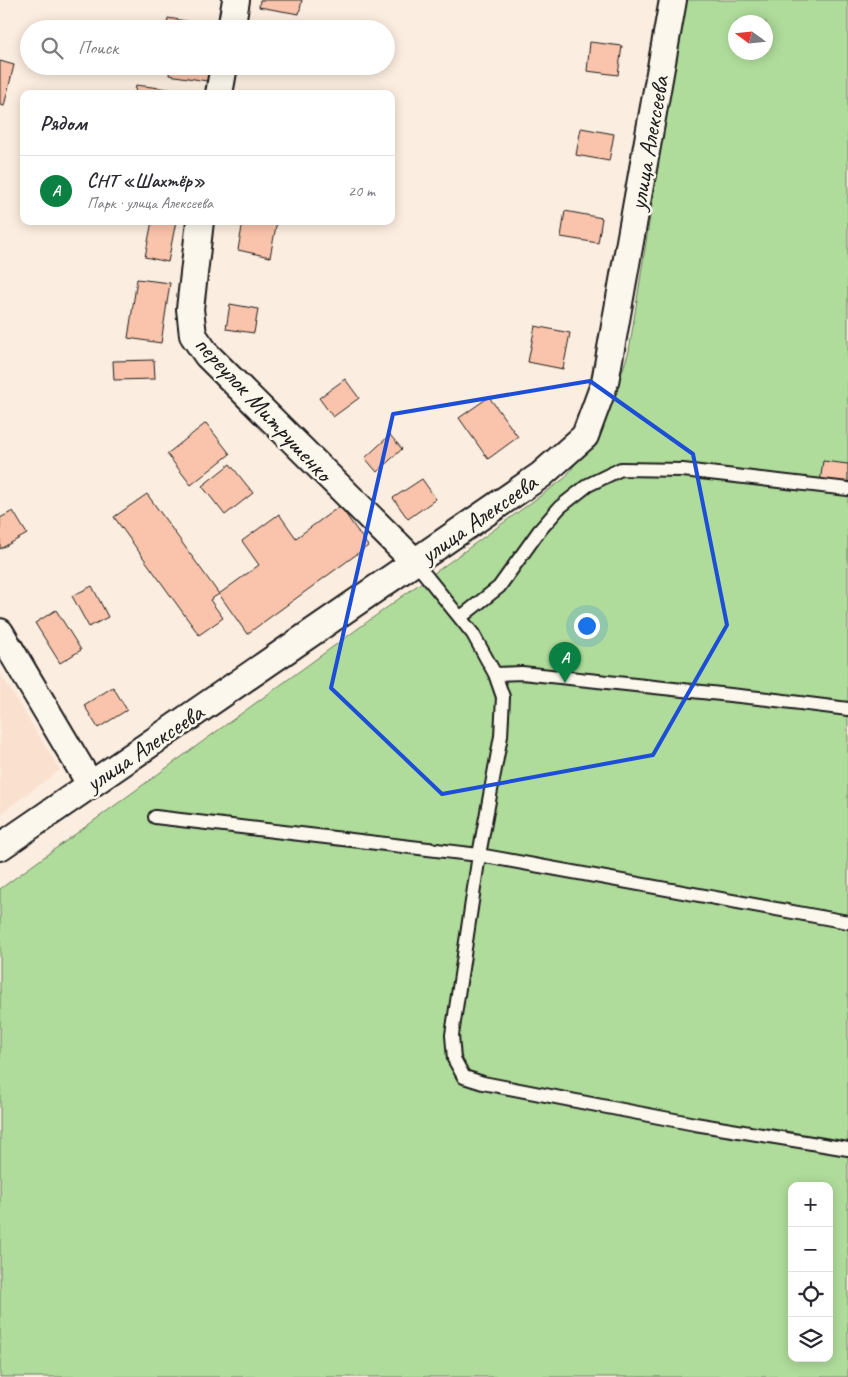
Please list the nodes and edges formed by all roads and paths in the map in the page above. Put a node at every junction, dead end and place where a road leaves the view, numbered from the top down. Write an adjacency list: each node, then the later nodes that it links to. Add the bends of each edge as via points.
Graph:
1 (236, 0): 3 (street)
2 (673, 0): 8 (street, улица Алексеева, via 605,382 585,436 542,475)
3 (233, 20)
4 (222, 75): 5 (street)
5 (220, 90)
6 (200, 225): 8 (street, переулок Митрушенко, via 190,309 193,335 207,355)
7 (848, 489): 9 (lane, via 683,470 621,470 588,485 560,507 499,587)
8 (415, 562): 9 (lane); 13 (street, улица Алексеева)
9 (461, 617): 11 (lane)
10 (0, 632): 13 (street)
11 (495, 674): 12 (lane, via 522,673); 16 (lane, via 503,697 501,736)
12 (848, 709)
13 (90, 784): 15 (street, улица Алексеева)
14 (155, 817): 16 (lane)
15 (0, 847)
16 (479, 855): 17 (lane); 18 (lane, via 452,1034 454,1059 464,1076 695,1124)
17 (848, 922)
18 (848, 1149)

